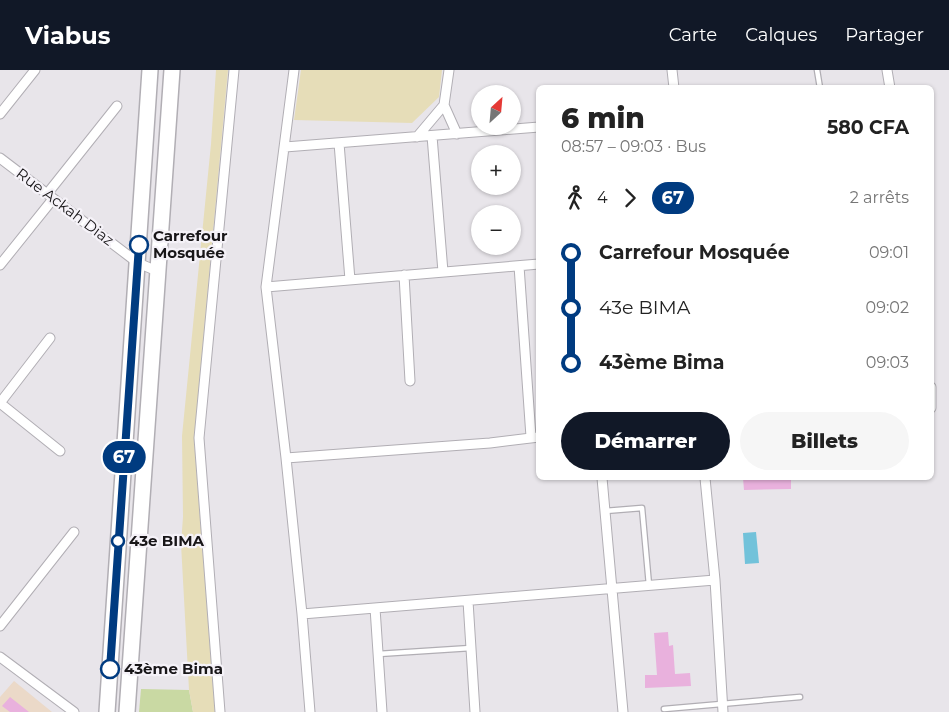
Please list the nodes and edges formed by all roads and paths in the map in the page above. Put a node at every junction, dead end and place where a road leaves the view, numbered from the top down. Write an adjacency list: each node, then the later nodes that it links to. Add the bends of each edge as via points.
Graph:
1 (35, 70): 15 (street)
2 (150, 70): 24 (highway)
3 (172, 70): 28 (highway)
4 (234, 70): 59 (street, via 199,438)
5 (294, 70): 21 (street)
6 (449, 70): 13 (street)
7 (672, 70): 10 (street)
8 (817, 70): 11 (lane)
9 (887, 70): 12 (street)
10 (674, 85)
11 (820, 85)
12 (890, 85)
13 (444, 105): 17 (street); 19 (street)
14 (117, 106): 23 (street)
15 (0, 114)
16 (536, 128): 17 (street)
17 (456, 134): 18 (street)
18 (432, 136): 19 (street); 29 (street)
19 (417, 137): 20 (street)
20 (339, 143): 21 (street); 31 (street)
21 (285, 147): 32 (street)
22 (0, 158): 23 (street, Rue Ackah Diaz)
23 (50, 197): 24 (street, Rue Ackah Diaz); 26 (street)
24 (138, 263): 28 (street, Rue Ackah Diaz); 57 (highway)
25 (536, 264): 27 (street)
26 (0, 265)
27 (519, 266): 29 (street); 36 (street)
28 (157, 270): 58 (highway)
29 (443, 272): 30 (street)
30 (404, 275): 31 (street); 34 (street)
31 (350, 280): 32 (street)
32 (266, 287): 38 (street)
33 (50, 338): 35 (street)
34 (410, 381)
35 (0, 403): 37 (street)
36 (535, 437): 38 (street)
37 (60, 451)
38 (286, 458): 48 (street)
39 (602, 480): 41 (street)
40 (705, 480): 43 (street)
41 (605, 512): 44 (lane, via 642,508); 45 (street)
42 (74, 532): 49 (street)
43 (714, 580): 44 (street); 54 (street)
44 (649, 585): 45 (street)
45 (612, 588): 46 (street); 63 (street)
46 (468, 601): 47 (street); 50 (street)
47 (375, 608): 48 (street); 51 (street)
48 (302, 614): 60 (street)
49 (0, 626)
50 (471, 648): 51 (lane); 62 (street)
51 (378, 654): 61 (street)
52 (0, 657): 56 (street)
53 (800, 697): 54 (lane)
54 (723, 708): 55 (lane)
55 (664, 709)
56 (74, 712)
57 (107, 712)
58 (127, 712)
59 (220, 712)
60 (310, 712)
61 (382, 712)
62 (476, 712)
63 (623, 712)

